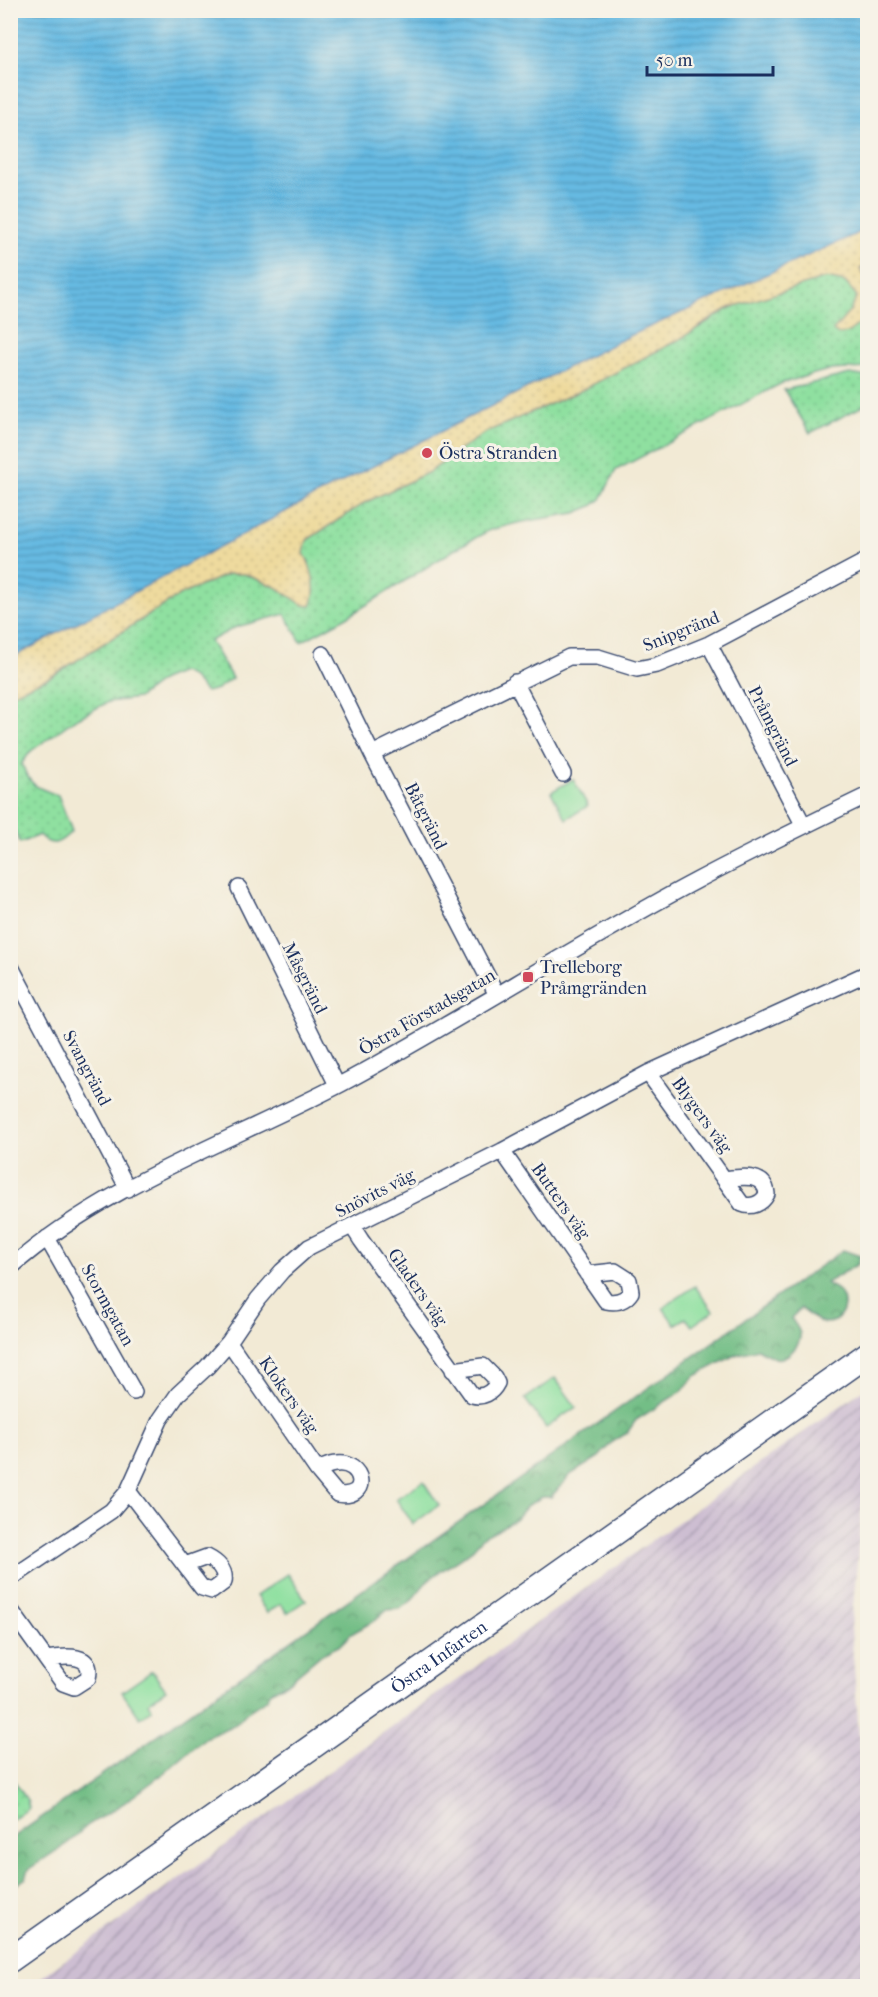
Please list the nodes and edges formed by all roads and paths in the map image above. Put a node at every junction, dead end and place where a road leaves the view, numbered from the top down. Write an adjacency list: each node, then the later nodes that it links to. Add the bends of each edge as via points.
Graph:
1 (867, 560): 2 (street, Snipgränd)
2 (709, 644): 4 (street, Snipgränd, via 637,669 598,657 569,657); 8 (street, Pråmgränd)
3 (323, 654): 5 (street, Båtgränd)
4 (515, 682): 5 (street, Snipgränd); 6 (street)
5 (372, 753): 12 (street, Båtgränd)
6 (563, 774)
7 (867, 795): 8 (street, Östra Förstadsgatan)
8 (804, 826): 12 (street, Östra Förstadsgatan, via 695,882)
9 (238, 888): 14 (street, Måsgränd)
10 (10, 965): 17 (street, Svangränd)
11 (867, 973): 13 (street, Snövits väg)
12 (497, 995): 14 (street, Östra Förstadsgatan)
13 (648, 1073): 15 (street, Snövits väg); 16 (street, Blygers väg)
14 (338, 1085): 17 (street, Östra Förstadsgatan)
15 (502, 1151): 18 (street, Snövits väg); 21 (street, Butters väg)
16 (724, 1179)
17 (128, 1190): 19 (street, Östra Förstadsgatan)
18 (352, 1226): 22 (street, Snövits väg, via 309,1247 282,1271); 24 (street, Gladers väg)
19 (47, 1238): 20 (street, Östra Förstadsgatan); 25 (street, Stormgatan)
20 (10, 1268)
21 (587, 1274)
22 (228, 1342): 26 (street, Klokers väg); 27 (street, Snövits väg, via 178,1394 160,1420)
23 (867, 1354): 32 (main road, Östra Infarten)
24 (453, 1370)
25 (134, 1392)
26 (317, 1470)
27 (128, 1491): 28 (street); 29 (street, Snövits väg, via 111,1511)
28 (184, 1565)
29 (10, 1580)
30 (10, 1610): 31 (street)
31 (46, 1659)
32 (10, 1960)

